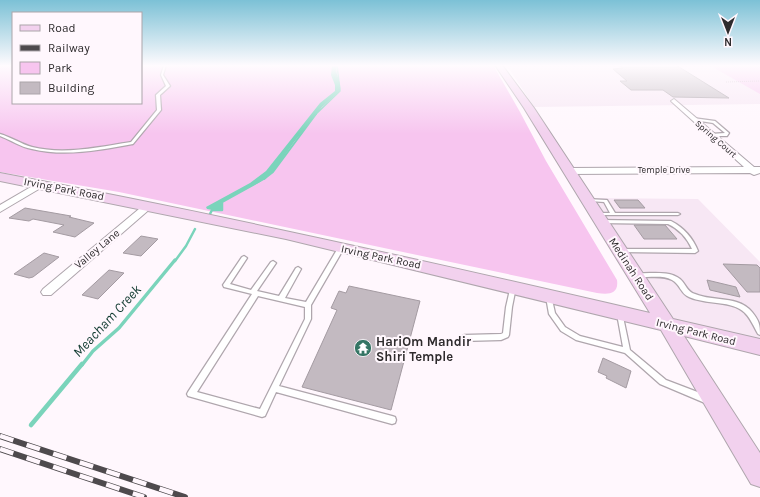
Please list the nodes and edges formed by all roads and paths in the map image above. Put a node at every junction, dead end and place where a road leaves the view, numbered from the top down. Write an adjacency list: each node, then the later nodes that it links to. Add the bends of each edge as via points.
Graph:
1 (166, 88): 5 (lane, via 158,95 159,110 132,144 88,150 56,150 30,148)
2 (514, 88): 8 (main road, Medinah Road)
3 (674, 101): 4 (street, Spring Court)
4 (694, 119): 6 (street, Spring Court); 6 (lane, via 714,122 727,133)
5 (0, 135)
6 (710, 135): 7 (street, Spring Court)
7 (756, 170): 8 (street, Temple Drive); 9 (street, Spring Court)
8 (568, 171): 15 (main road, Medinah Road, via 587,200)
9 (760, 176)
10 (0, 177): 11 (main road, Irving Park Road)
11 (41, 184): 12 (main road, Irving Park Road); 13 (street)
12 (148, 206): 16 (main road, Irving Park Road); 23 (street, Valley Lane)
13 (0, 209)
14 (678, 214): 15 (lane)
15 (603, 216): 17 (main road, Medinah Road); 17 (lane, via 669,222 694,246 695,251)
16 (341, 248): 22 (main road, Irving Park Road); 27 (lane)
17 (620, 251): 21 (main road, Medinah Road)
18 (244, 258): 24 (lane, via 226,285)
19 (273, 263): 24 (lane)
20 (298, 270): 26 (lane)
21 (635, 275): 29 (main road, Medinah Road); 30 (lane, via 671,277 692,296 733,303 745,308 754,317)
22 (513, 286): 25 (main road, Irving Park Road); 31 (lane, via 506,335)
23 (47, 292)
24 (254, 293): 26 (lane); 34 (lane, via 191,394 262,413)
25 (548, 295): 28 (main road, Irving Park Road); 33 (lane, via 552,314 563,330 578,338)
26 (281, 299): 27 (lane)
27 (308, 305): 34 (lane, via 308,320)
28 (620, 313): 29 (main road, Irving Park Road); 33 (lane)
29 (666, 325): 32 (main road, Irving Park Road); 35 (main road, Medinah Road)
30 (760, 332)
31 (464, 338)
32 (760, 348)
33 (626, 351): 35 (lane, via 663,382)
34 (274, 388): 36 (lane)
35 (715, 403): 37 (main road, Medinah Road)
36 (392, 420)
37 (760, 475)

